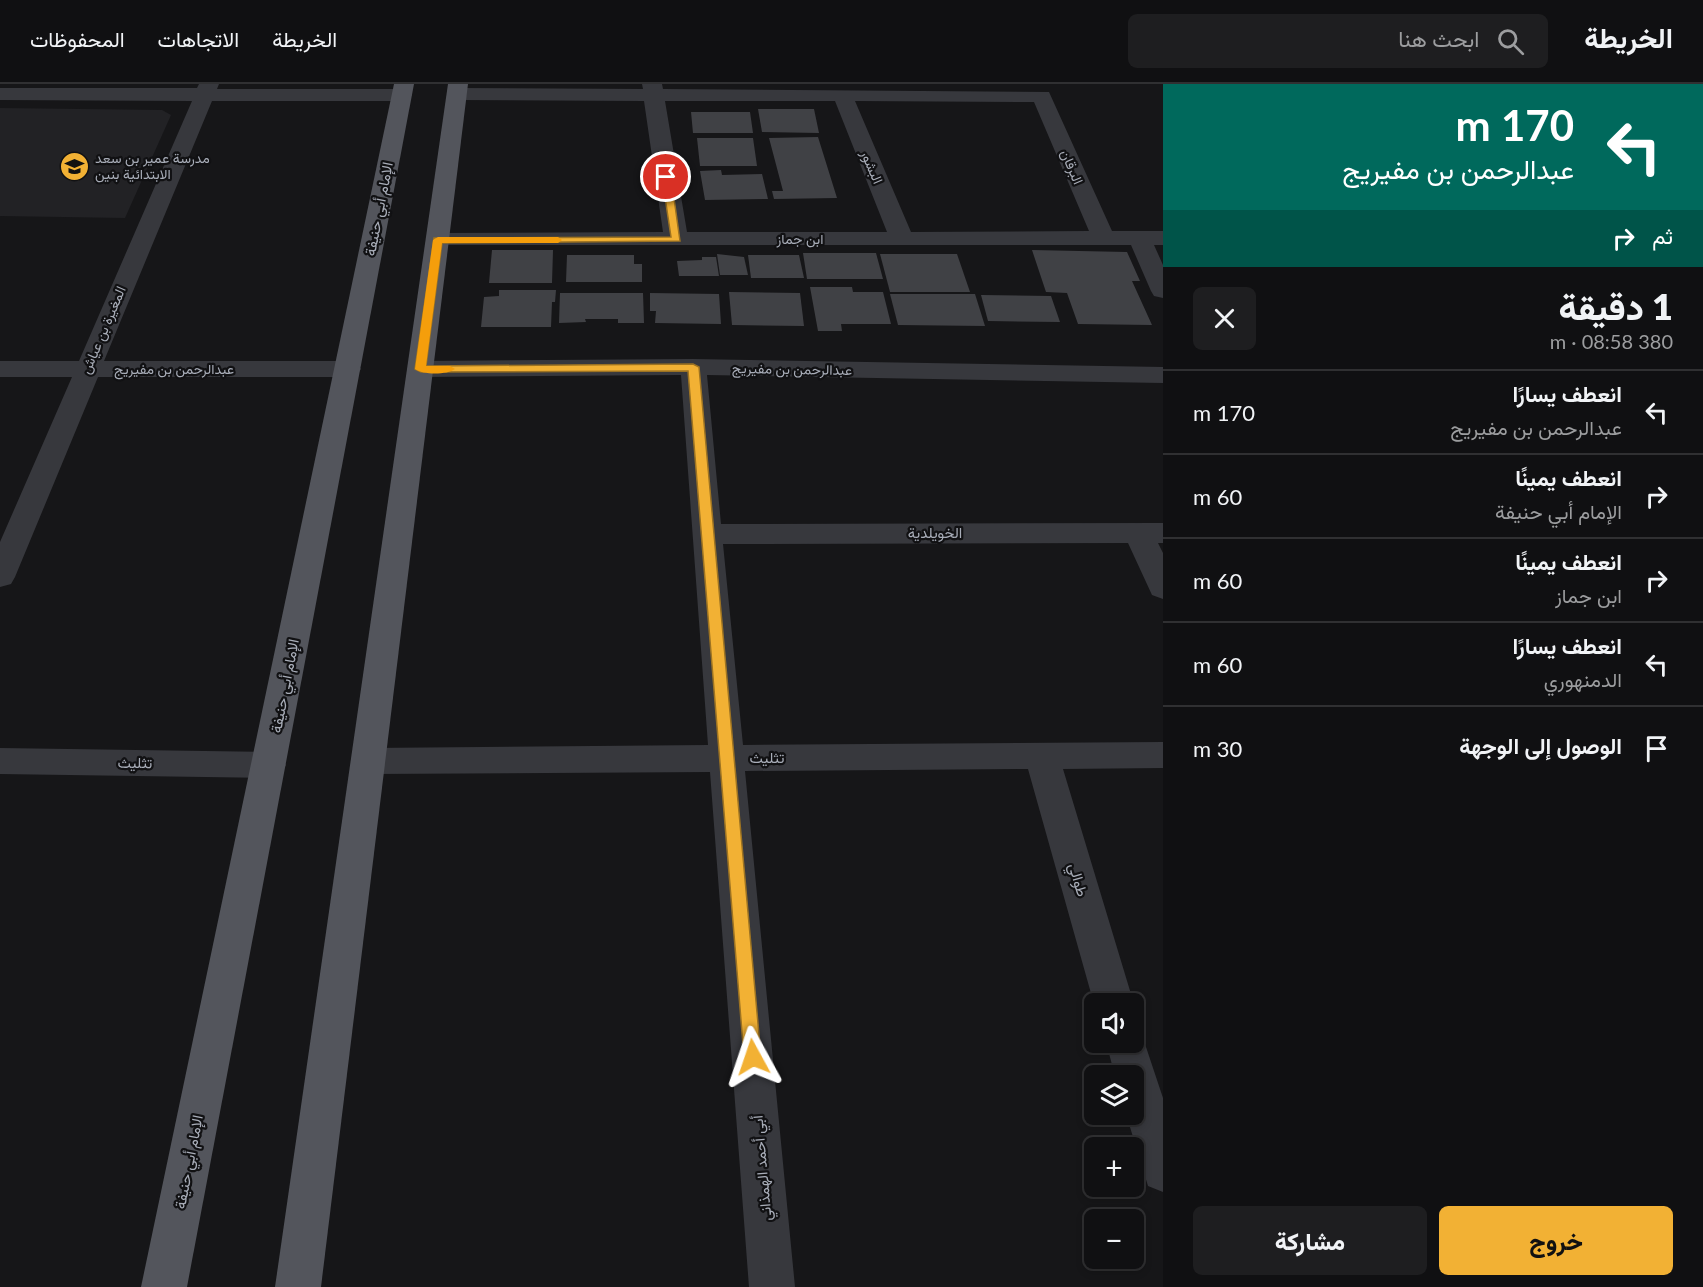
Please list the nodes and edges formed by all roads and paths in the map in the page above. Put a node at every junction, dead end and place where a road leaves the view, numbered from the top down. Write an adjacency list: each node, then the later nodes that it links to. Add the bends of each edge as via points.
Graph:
1 (207, 89): 4 (street); 5 (street); 15 (street, المغيرة بن عياش)
2 (457, 89): 3 (street); 11 (main road)
3 (652, 89): 6 (street); 9 (street)
4 (403, 90): 16 (main road, الإمام أبي حنيفة)
5 (0, 94)
6 (842, 95): 7 (street, البرقان, via 1042,96); 10 (street, البشور)
7 (1103, 238): 8 (street, ابن جماز); 10 (street, ابن جماز)
8 (1151, 238): 12 (street)
9 (676, 239): 10 (street, ابن جماز); 11 (street, ابن جماز)
10 (902, 239)
11 (438, 240): 17 (main road)
12 (1163, 291)
13 (693, 367): 17 (street, عبدالرحمن بن مفيريج); 18 (street, عبدالرحمن بن مفيريج); 21 (street, أبي أحمد الهمذاني)
14 (0, 369): 15 (street, عبدالرحمن بن مفيريج)
15 (87, 369): 16 (street, عبدالرحمن بن مفيريج); 19 (street, المغيرة بن عياش)
16 (348, 369): 29 (main road, الإمام أبي حنيفة)
17 (421, 369): 28 (main road)
18 (1163, 375)
19 (9, 532): 22 (street, المغيرة بن عياش)
20 (1151, 533): 21 (street, الخويلدية); 23 (street)
21 (708, 534): 26 (street, أبي أحمد الهمذاني)
22 (0, 577)
23 (1163, 588)
24 (1163, 755): 25 (street, تثليث)
25 (1042, 756): 26 (street, تثليث); 30 (street, طوالي)
26 (727, 759): 28 (street, تثليث); 35 (street, أبي أحمد الهمذاني)
27 (0, 761): 29 (street, تثليث)
28 (370, 761): 34 (main road)
29 (269, 765): 33 (main road, الإمام أبي حنيفة)
30 (1111, 993)
31 (1129, 1053): 32 (street)
32 (1163, 1171)
33 (164, 1287)
34 (298, 1287)
35 (772, 1287)

